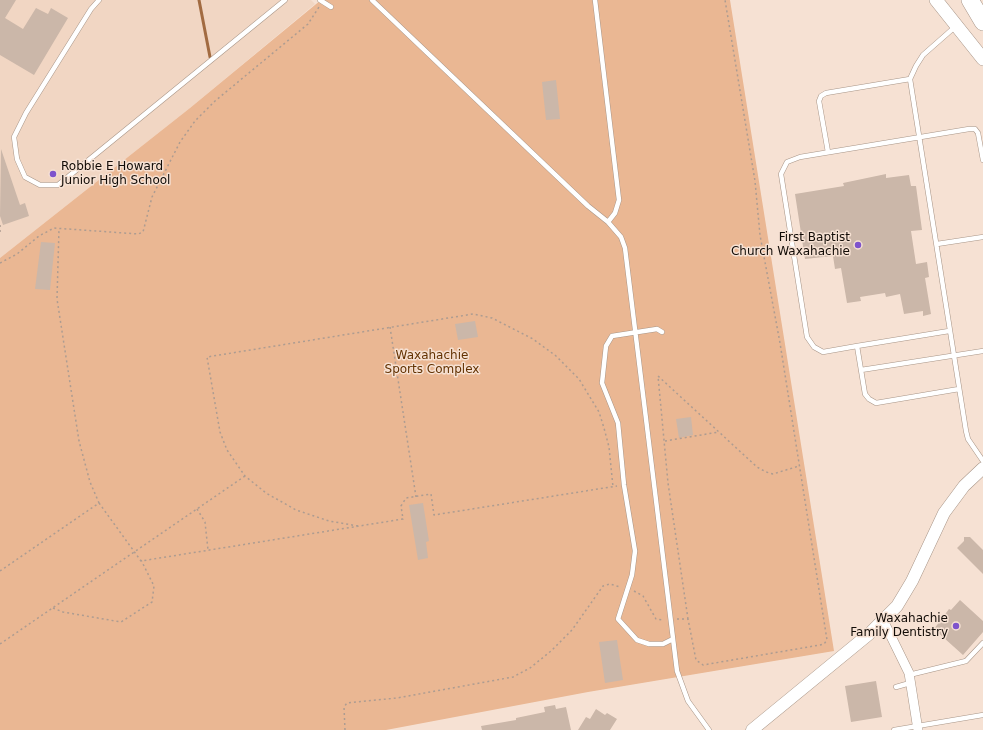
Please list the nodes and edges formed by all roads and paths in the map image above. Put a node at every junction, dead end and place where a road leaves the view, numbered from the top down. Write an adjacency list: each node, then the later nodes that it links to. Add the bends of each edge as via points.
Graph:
1 (99, 0): 2 (lane, via 26,113 14,137 17,159 25,177 40,185 58,185)
2 (285, 0)
3 (372, 0): 17 (lane, via 588,206)
4 (595, 0): 17 (lane, via 619,200 615,213)
5 (725, 0): 36 (path, via 755,181 760,235)
6 (936, 0): 11 (main road)
7 (970, 0): 10 (highway)
8 (322, 1): 9 (lane); 19 (path, via 308,24 215,101 195,121 180,142 152,197 143,232 138,234)
9 (331, 7)
10 (983, 22)
11 (956, 26): 12 (main road); 13 (lane, via 923,55)
12 (983, 60)
13 (910, 79): 14 (lane); 15 (lane, via 826,92 821,96 819,101)
14 (920, 136): 15 (lane); 16 (lane, via 975,129); 22 (lane)
15 (828, 152): 28 (lane, via 800,156 787,162 782,174 807,337 814,347 823,352)
16 (983, 160)
17 (608, 222): 26 (lane, via 621,237 625,248)
18 (0, 225): 20 (path)
19 (59, 228): 23 (path, via 39,236 17,254); 42 (path, via 57,299 79,441 90,482)
20 (0, 233)
21 (983, 237): 22 (lane)
22 (937, 244): 25 (lane, via 948,309)
23 (0, 263)
24 (390, 327): 38 (path, via 206,357 220,432 227,450); 40 (path, via 473,314 492,318 533,339 556,356 579,379 599,412 609,447); 41 (path)
25 (949, 331): 28 (lane); 30 (lane)
26 (635, 332): 27 (lane, via 657,329); 39 (lane, via 612,336 606,346 602,383 618,423); 51 (lane)
27 (662, 332)
28 (857, 346): 31 (lane)
29 (983, 351): 30 (lane)
30 (953, 356): 31 (lane); 32 (lane)
31 (861, 370): 32 (lane, via 865,394 876,403)
32 (959, 389): 35 (lane, via 968,439)
33 (719, 432): 34 (path); 34 (path, via 658,376); 36 (path, via 757,467 766,472 779,473)
34 (665, 441): 52 (path, via 668,482)
35 (983, 461)
36 (800, 466): 52 (path, via 827,640 824,644 703,665 696,660)
37 (983, 468): 53 (street, via 964,486 944,513 912,581 897,606)
38 (245, 476): 43 (path); 44 (path, via 266,493 296,510 329,521)
39 (624, 485): 40 (path); 49 (lane, via 635,551)
40 (613, 486): 41 (path, via 434,515 431,494)
41 (416, 496): 44 (path, via 406,498 401,506 403,519)
42 (100, 503): 46 (path); 48 (path)
43 (197, 509): 45 (path, via 205,522); 46 (path)
44 (358, 526): 45 (path)
45 (208, 550): 47 (path)
46 (135, 551): 47 (path); 50 (path)
47 (140, 560): 50 (path, via 154,586 152,602 121,622)
48 (0, 571)
49 (628, 589): 51 (path, via 643,596 656,619); 54 (lane, via 618,619 637,640 649,644 663,644); 61 (path, via 610,584 603,586 572,630 530,668 513,677 397,698 347,703 344,707)
50 (52, 608): 56 (path)
51 (671, 619): 52 (path); 54 (lane)
52 (688, 619)
53 (883, 620): 57 (street); 63 (street)
54 (673, 639): 62 (lane, via 677,671 688,702)
55 (983, 643): 57 (lane, via 966,661)
56 (0, 644)
57 (910, 679): 58 (lane); 60 (street)
58 (896, 686)
59 (983, 715): 60 (lane)
60 (917, 728): 64 (lane)
61 (345, 730)
62 (709, 730)
63 (752, 730)
64 (894, 730)

